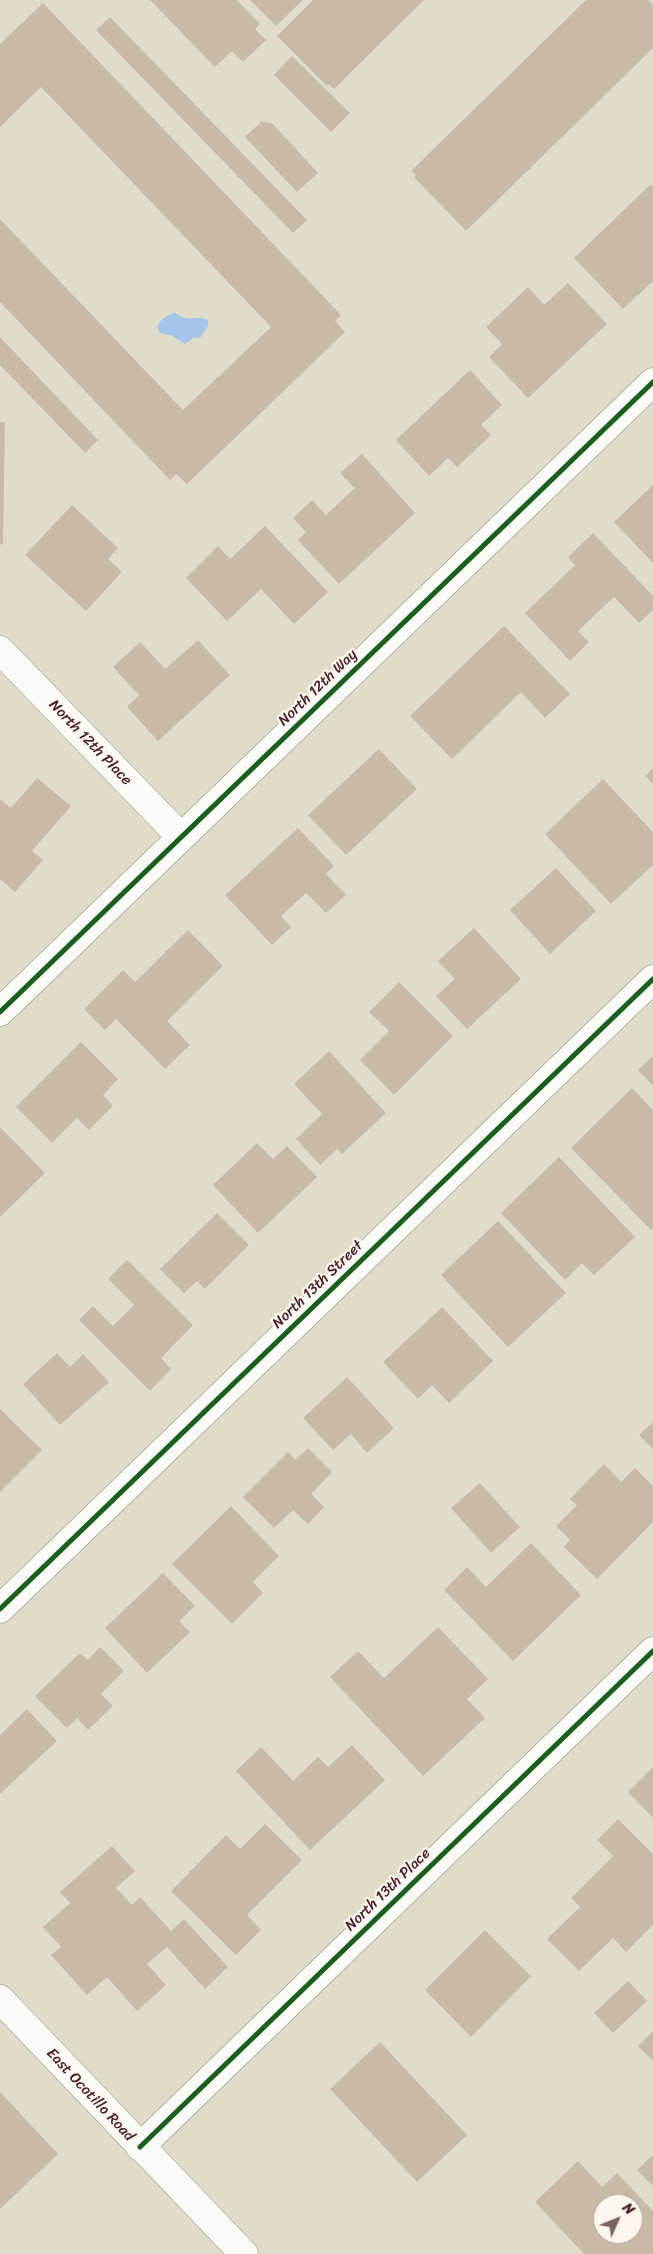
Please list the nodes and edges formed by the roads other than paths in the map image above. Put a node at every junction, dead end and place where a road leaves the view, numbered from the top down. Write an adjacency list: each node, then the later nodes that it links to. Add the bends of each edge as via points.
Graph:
1 (653, 382): 3 (street, North 12th Way)
2 (0, 650): 3 (street, North 12th Place)
3 (181, 837): 5 (street, North 12th Way)
4 (653, 979): 6 (street, North 13th Street)
5 (0, 1012)
6 (0, 1609)
7 (653, 1651): 9 (street, North 13th Place)
8 (0, 2000): 9 (street, East Ocotillo Road)
9 (140, 2147): 10 (street, East Ocotillo Road)
10 (244, 2254)

